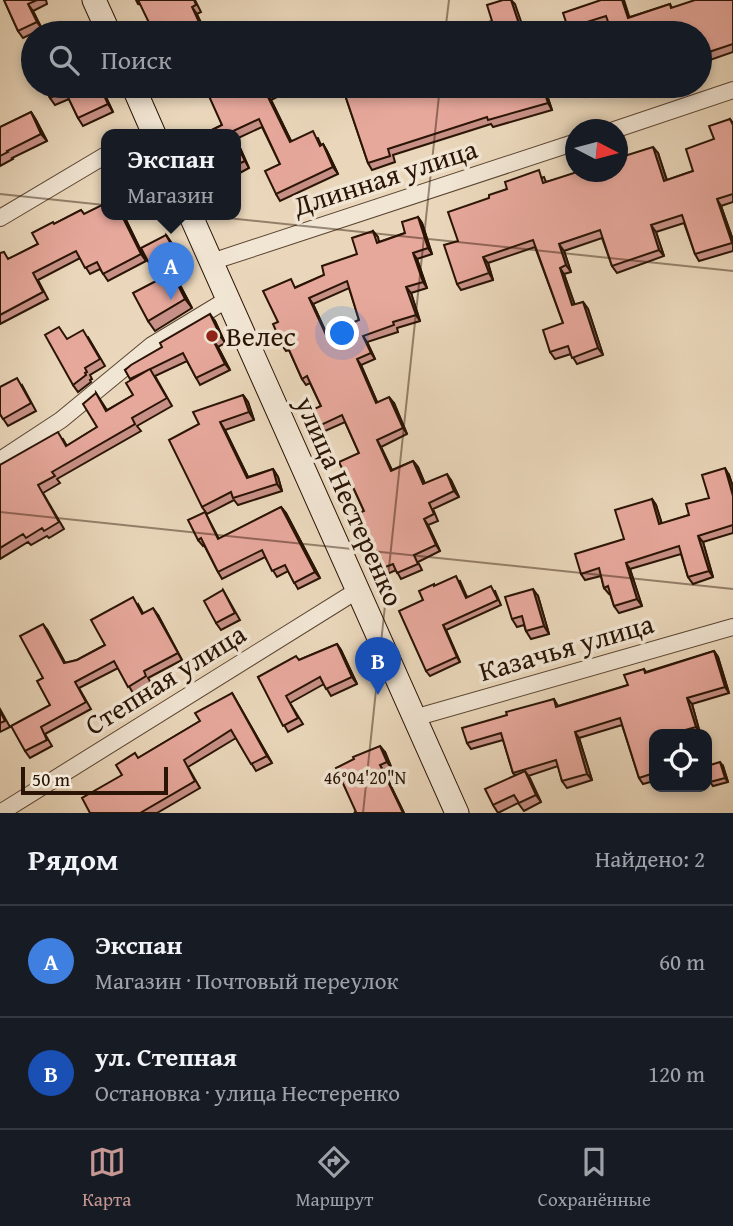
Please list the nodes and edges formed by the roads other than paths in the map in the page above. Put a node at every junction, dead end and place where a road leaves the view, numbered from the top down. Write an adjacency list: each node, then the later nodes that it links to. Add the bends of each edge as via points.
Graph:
1 (94, 0): 2 (street)
2 (104, 21)
3 (733, 90): 4 (street)
4 (712, 97)
5 (137, 98): 8 (street)
6 (709, 98): 7 (street)
7 (628, 125)
8 (148, 129)
9 (565, 146): 13 (street, Длинная улица)
10 (101, 158): 11 (street)
11 (0, 218)
12 (193, 220): 13 (street, улица Нестеренко)
13 (211, 262): 14 (street, улица Нестеренко)
14 (228, 299): 15 (street, via 152,345 61,421); 16 (street, улица Нестеренко)
15 (0, 460)
16 (358, 590): 18 (street, улица Нестеренко); 19 (street, Степная улица)
17 (733, 626): 18 (street, Казачья улица)
18 (414, 718): 20 (street, улица Нестеренко)
19 (0, 813)
20 (457, 813)

